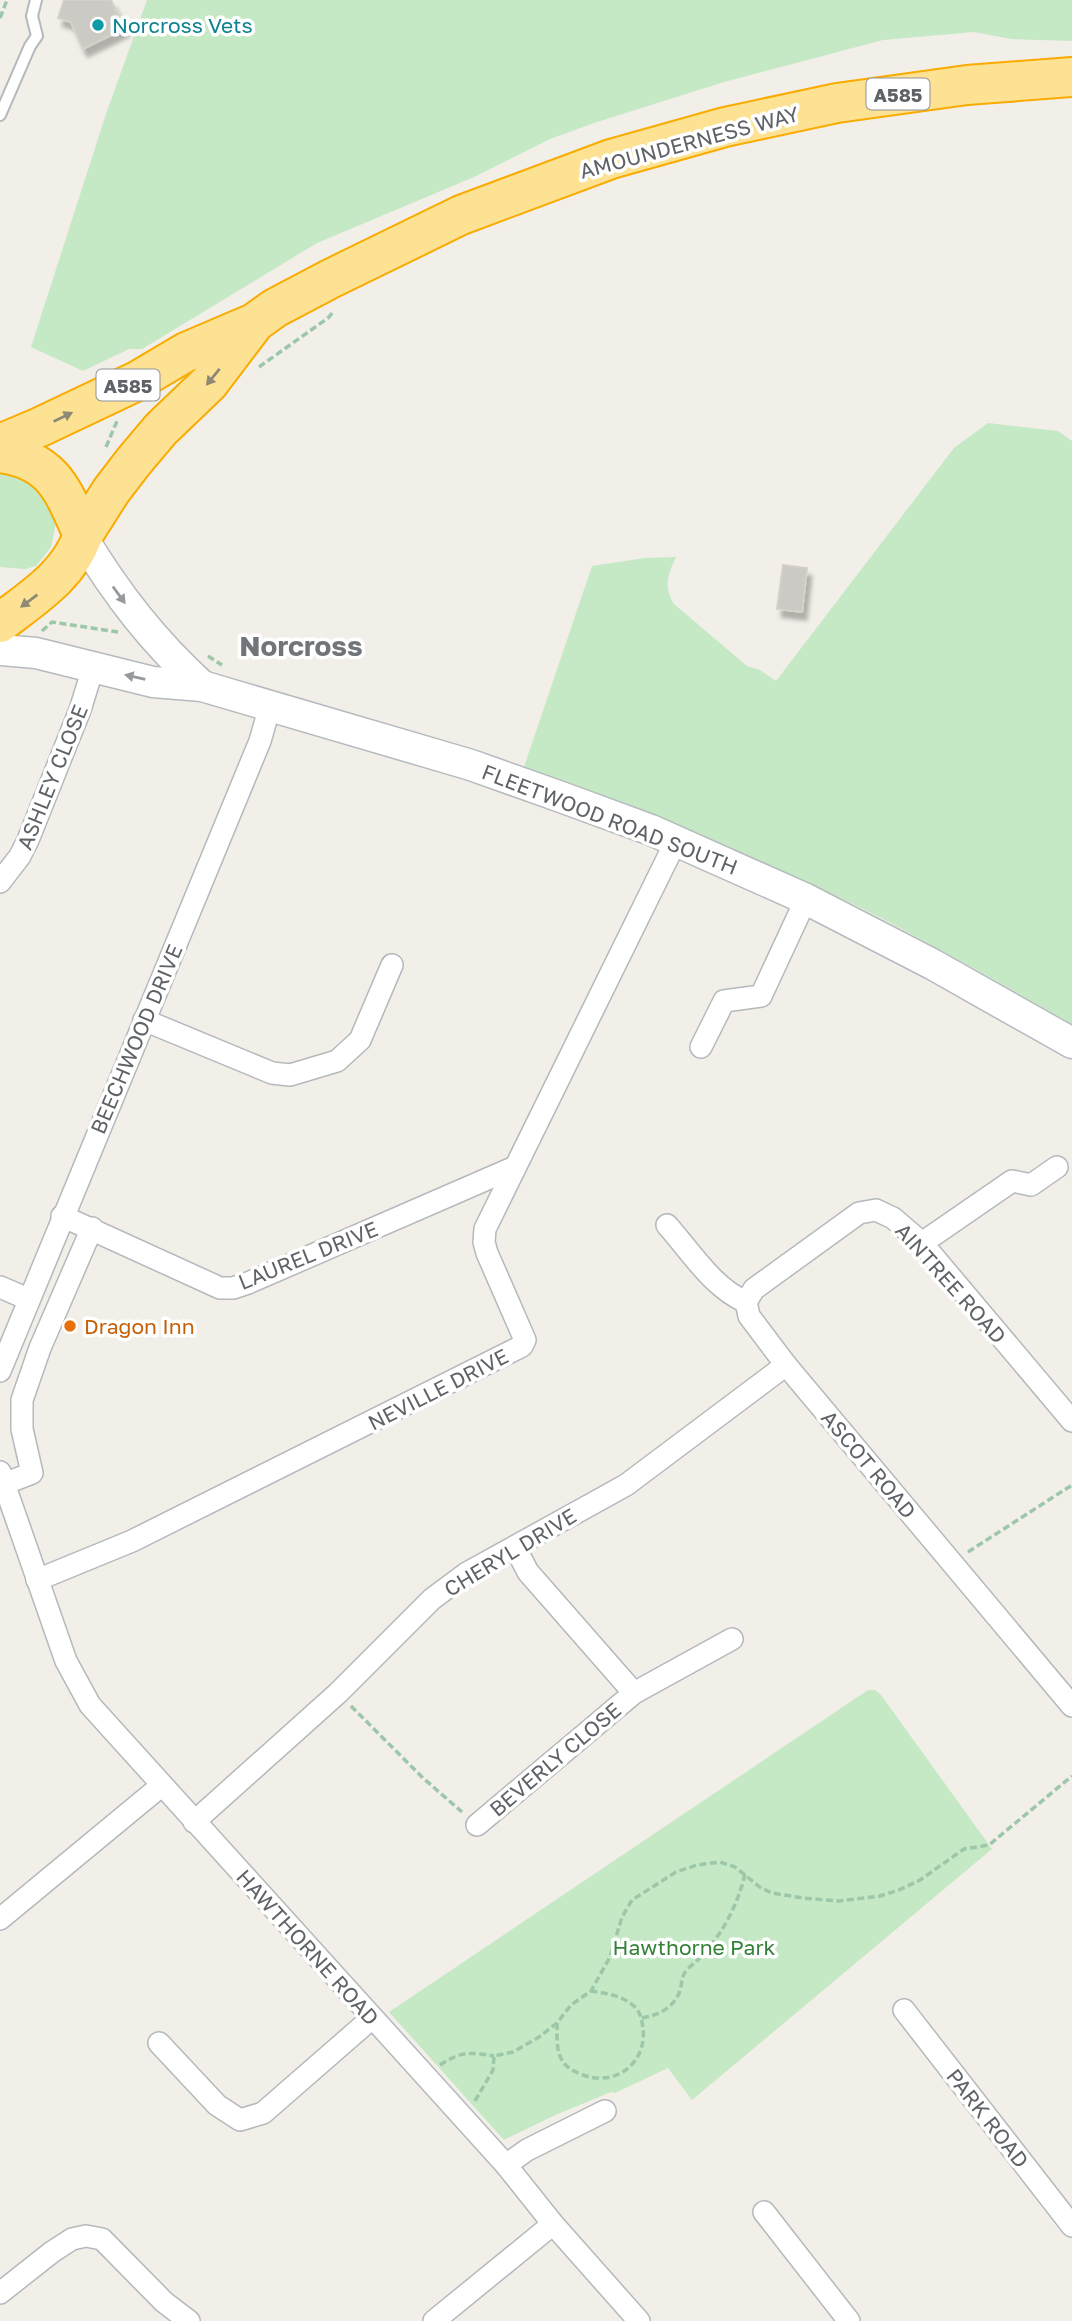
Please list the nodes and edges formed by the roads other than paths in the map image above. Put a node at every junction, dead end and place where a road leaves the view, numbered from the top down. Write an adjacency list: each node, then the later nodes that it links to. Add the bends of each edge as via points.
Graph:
1 (36, 0): 3 (lane, via 32,16 37,36)
2 (1072, 77): 4 (highway, AMOUNDERNESS WAY / A585, via 967,85 837,103 725,127 611,159 461,215 330,279)
3 (0, 115)
4 (254, 323): 5 (highway, AMOUNDERNESS WAY / A585, one-way to 4); 7 (highway, AMOUNDERNESS WAY / A585, one-way to 7, via 209,383 134,461)
5 (0, 444)
6 (0, 453): 7 (highway, via 27,459 51,474)
7 (83, 536): 8 (highway, A585, one-way to 8, via 47,588); 11 (main road, FLEETWOOD ROAD SOUTH, one-way to 11, via 139,620)
8 (0, 623)
9 (0, 650): 10 (main road, FLEETWOOD ROAD SOUTH, via 36,653)
10 (93, 667): 11 (main road, FLEETWOOD ROAD SOUTH, one-way to 10, via 153,682); 14 (street, ASHLEY CLOSE, via 28,840)
11 (202, 686): 12 (main road, FLEETWOOD ROAD SOUTH)
12 (270, 706): 13 (main road, FLEETWOOD ROAD SOUTH, via 471,765); 17 (street, BEECHWOOD DRIVE, via 260,741)
13 (676, 841): 15 (main road, FLEETWOOD ROAD SOUTH); 20 (street, NEVILLE DRIVE)
14 (0, 882)
15 (807, 899): 18 (main road, FLEETWOOD ROAD SOUTH); 19 (street, via 761,996 724,1001)
16 (392, 965): 17 (street, via 360,1040 337,1061 290,1075 272,1073)
17 (144, 1020): 22 (street, BEECHWOOD DRIVE)
18 (1067, 1034)
19 (701, 1047)
20 (515, 1167): 24 (street, LAUREL DRIVE, via 233,1288 220,1288); 34 (street, NEVILLE DRIVE, via 485,1229 484,1242 525,1340 523,1346 132,1541)
21 (1057, 1167): 25 (street, via 1031,1185 1012,1181)
22 (62, 1216): 24 (street, LAUREL DRIVE); 27 (street, BEECHWOOD DRIVE)
23 (667, 1225): 28 (street, via 720,1286)
24 (92, 1228): 32 (street, via 22,1399 22,1429 32,1473)
25 (922, 1243): 28 (street, AINTREE ROAD, via 893,1218 876,1210 859,1213 754,1289); 31 (street, AINTREE ROAD)
26 (0, 1287): 27 (street)
27 (29, 1299): 30 (street, BEECHWOOD DRIVE)
28 (746, 1302): 29 (street, ASCOT ROAD, via 748,1317)
29 (786, 1365): 33 (street, CHERYL DRIVE, via 625,1485); 37 (street, ASCOT ROAD)
30 (0, 1371)
31 (1072, 1421)
32 (2, 1478): 34 (street, HAWTHORNE ROAD)
33 (515, 1547): 36 (street, BEVERLY CLOSE, via 528,1572); 39 (street, CHERYL DRIVE, via 467,1573 432,1600 338,1693)
34 (37, 1580): 38 (street, HAWTHORNE ROAD, via 66,1661 90,1705)
35 (732, 1639): 36 (street, BEVERLY CLOSE)
36 (634, 1693): 40 (street, BEVERLY CLOSE)
37 (1072, 1706)
38 (161, 1786): 39 (street, HAWTHORNE ROAD); 41 (street)
39 (194, 1822): 43 (street, HAWTHORNE ROAD)
40 (477, 1825)
41 (0, 1919)
42 (904, 2010): 49 (street, PARK ROAD)
43 (372, 2018): 44 (street, via 263,2113 240,2120 217,2105); 46 (street, HAWTHORNE ROAD)
44 (159, 2043)
45 (605, 2111): 46 (street)
46 (506, 2165): 48 (street, HAWTHORNE ROAD)
47 (764, 2212): 54 (street)
48 (552, 2224): 52 (street); 53 (street, HAWTHORNE ROAD)
49 (1072, 2226)
50 (0, 2293): 51 (street, via 72,2239 86,2236 102,2239)
51 (189, 2321)
52 (434, 2321)
53 (639, 2321)
54 (849, 2321)

